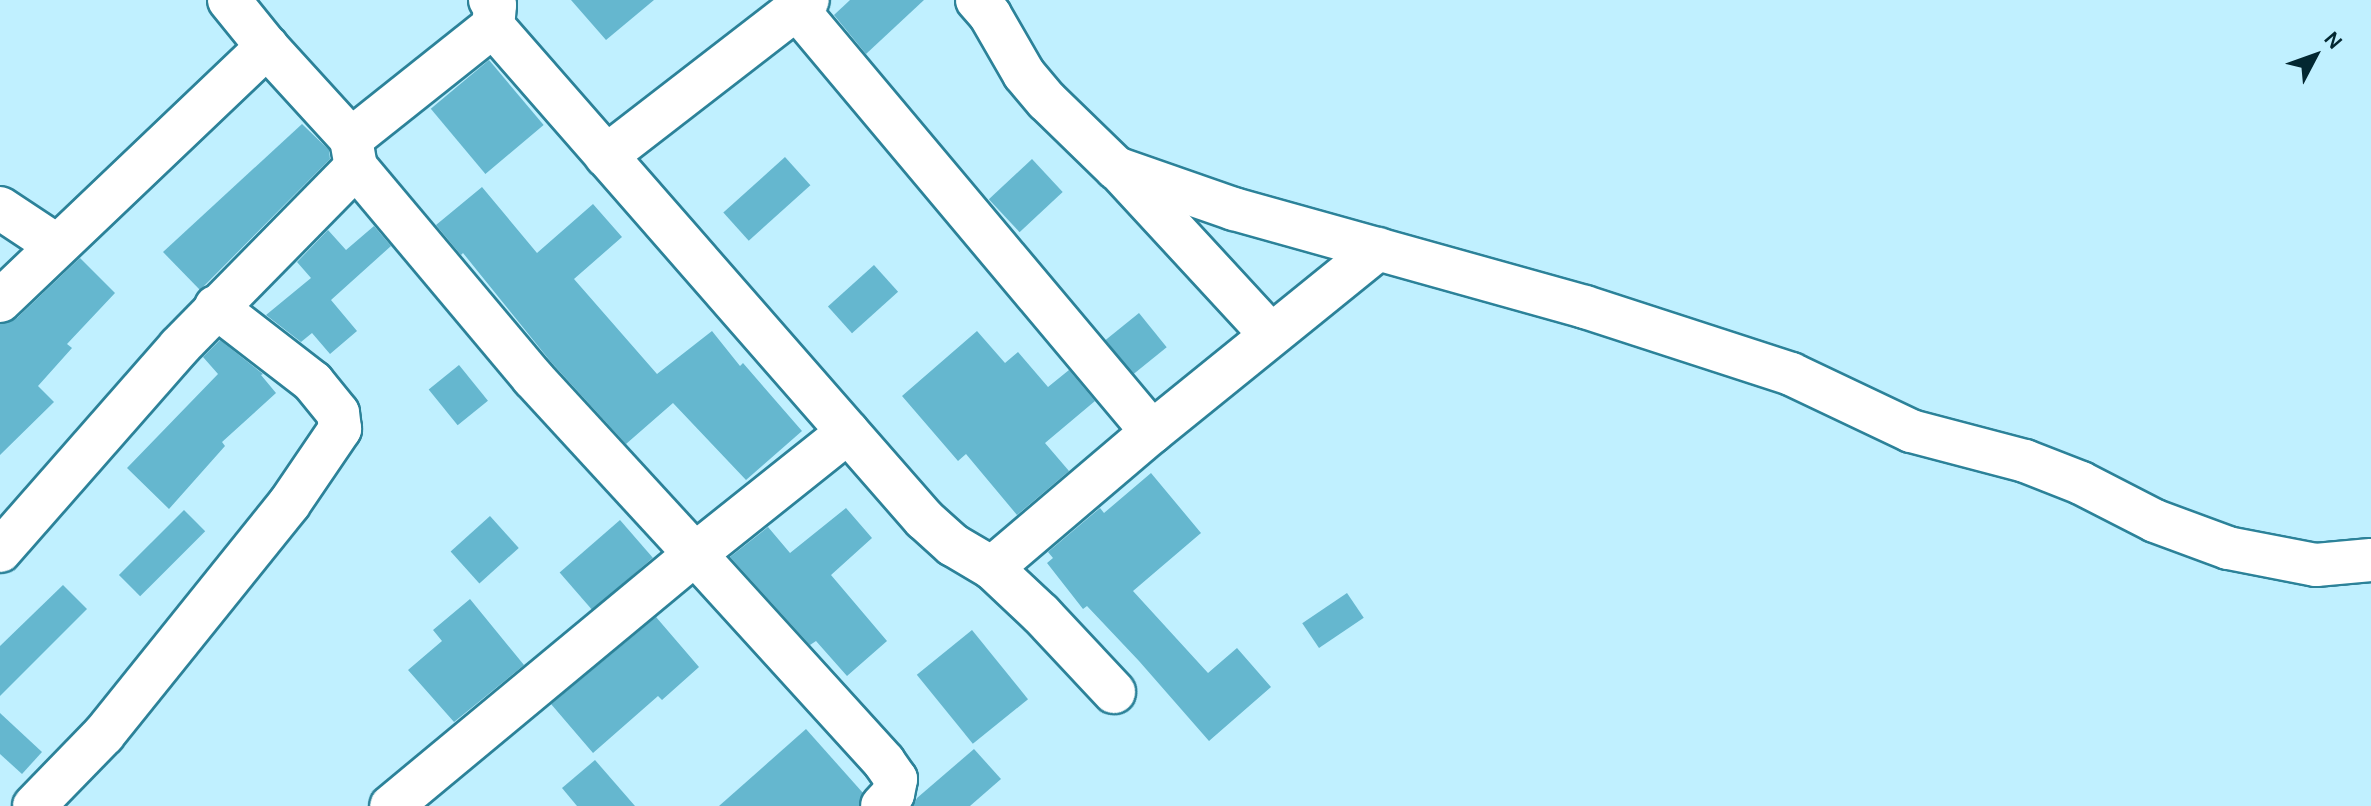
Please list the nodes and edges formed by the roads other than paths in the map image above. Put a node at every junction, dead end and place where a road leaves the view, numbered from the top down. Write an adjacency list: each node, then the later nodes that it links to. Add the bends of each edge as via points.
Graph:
1 (229, 0): 5 (street)
2 (977, 0): 8 (street, via 1024,74)
3 (802, 4): 7 (street); 16 (street)
4 (495, 8): 6 (street); 7 (street)
5 (267, 47): 6 (street); 10 (street)
6 (354, 153): 13 (street); 18 (street, via 533,378)
7 (606, 156): 15 (street)
8 (1116, 168): 11 (street, via 1234,209); 14 (street)
9 (0, 208): 10 (street)
10 (56, 245): 12 (street)
11 (1378, 249): 14 (street); 19 (street, via 1585,307 1791,374 1911,431 2025,461 2228,548 2316,565)
12 (0, 301)
13 (216, 307): 17 (street); 22 (street, via 313,382 338,413 340,429 289,504 104,734)
14 (1271, 335): 16 (street)
15 (848, 432): 18 (street); 20 (street, via 924,519 953,545)
16 (1152, 432): 20 (street)
17 (0, 551)
18 (695, 554): 23 (street); 24 (street, via 884,762 896,779 893,794)
19 (2371, 560)
20 (992, 568): 21 (street)
21 (1114, 692)
22 (34, 806)
23 (391, 806)
24 (882, 806)

